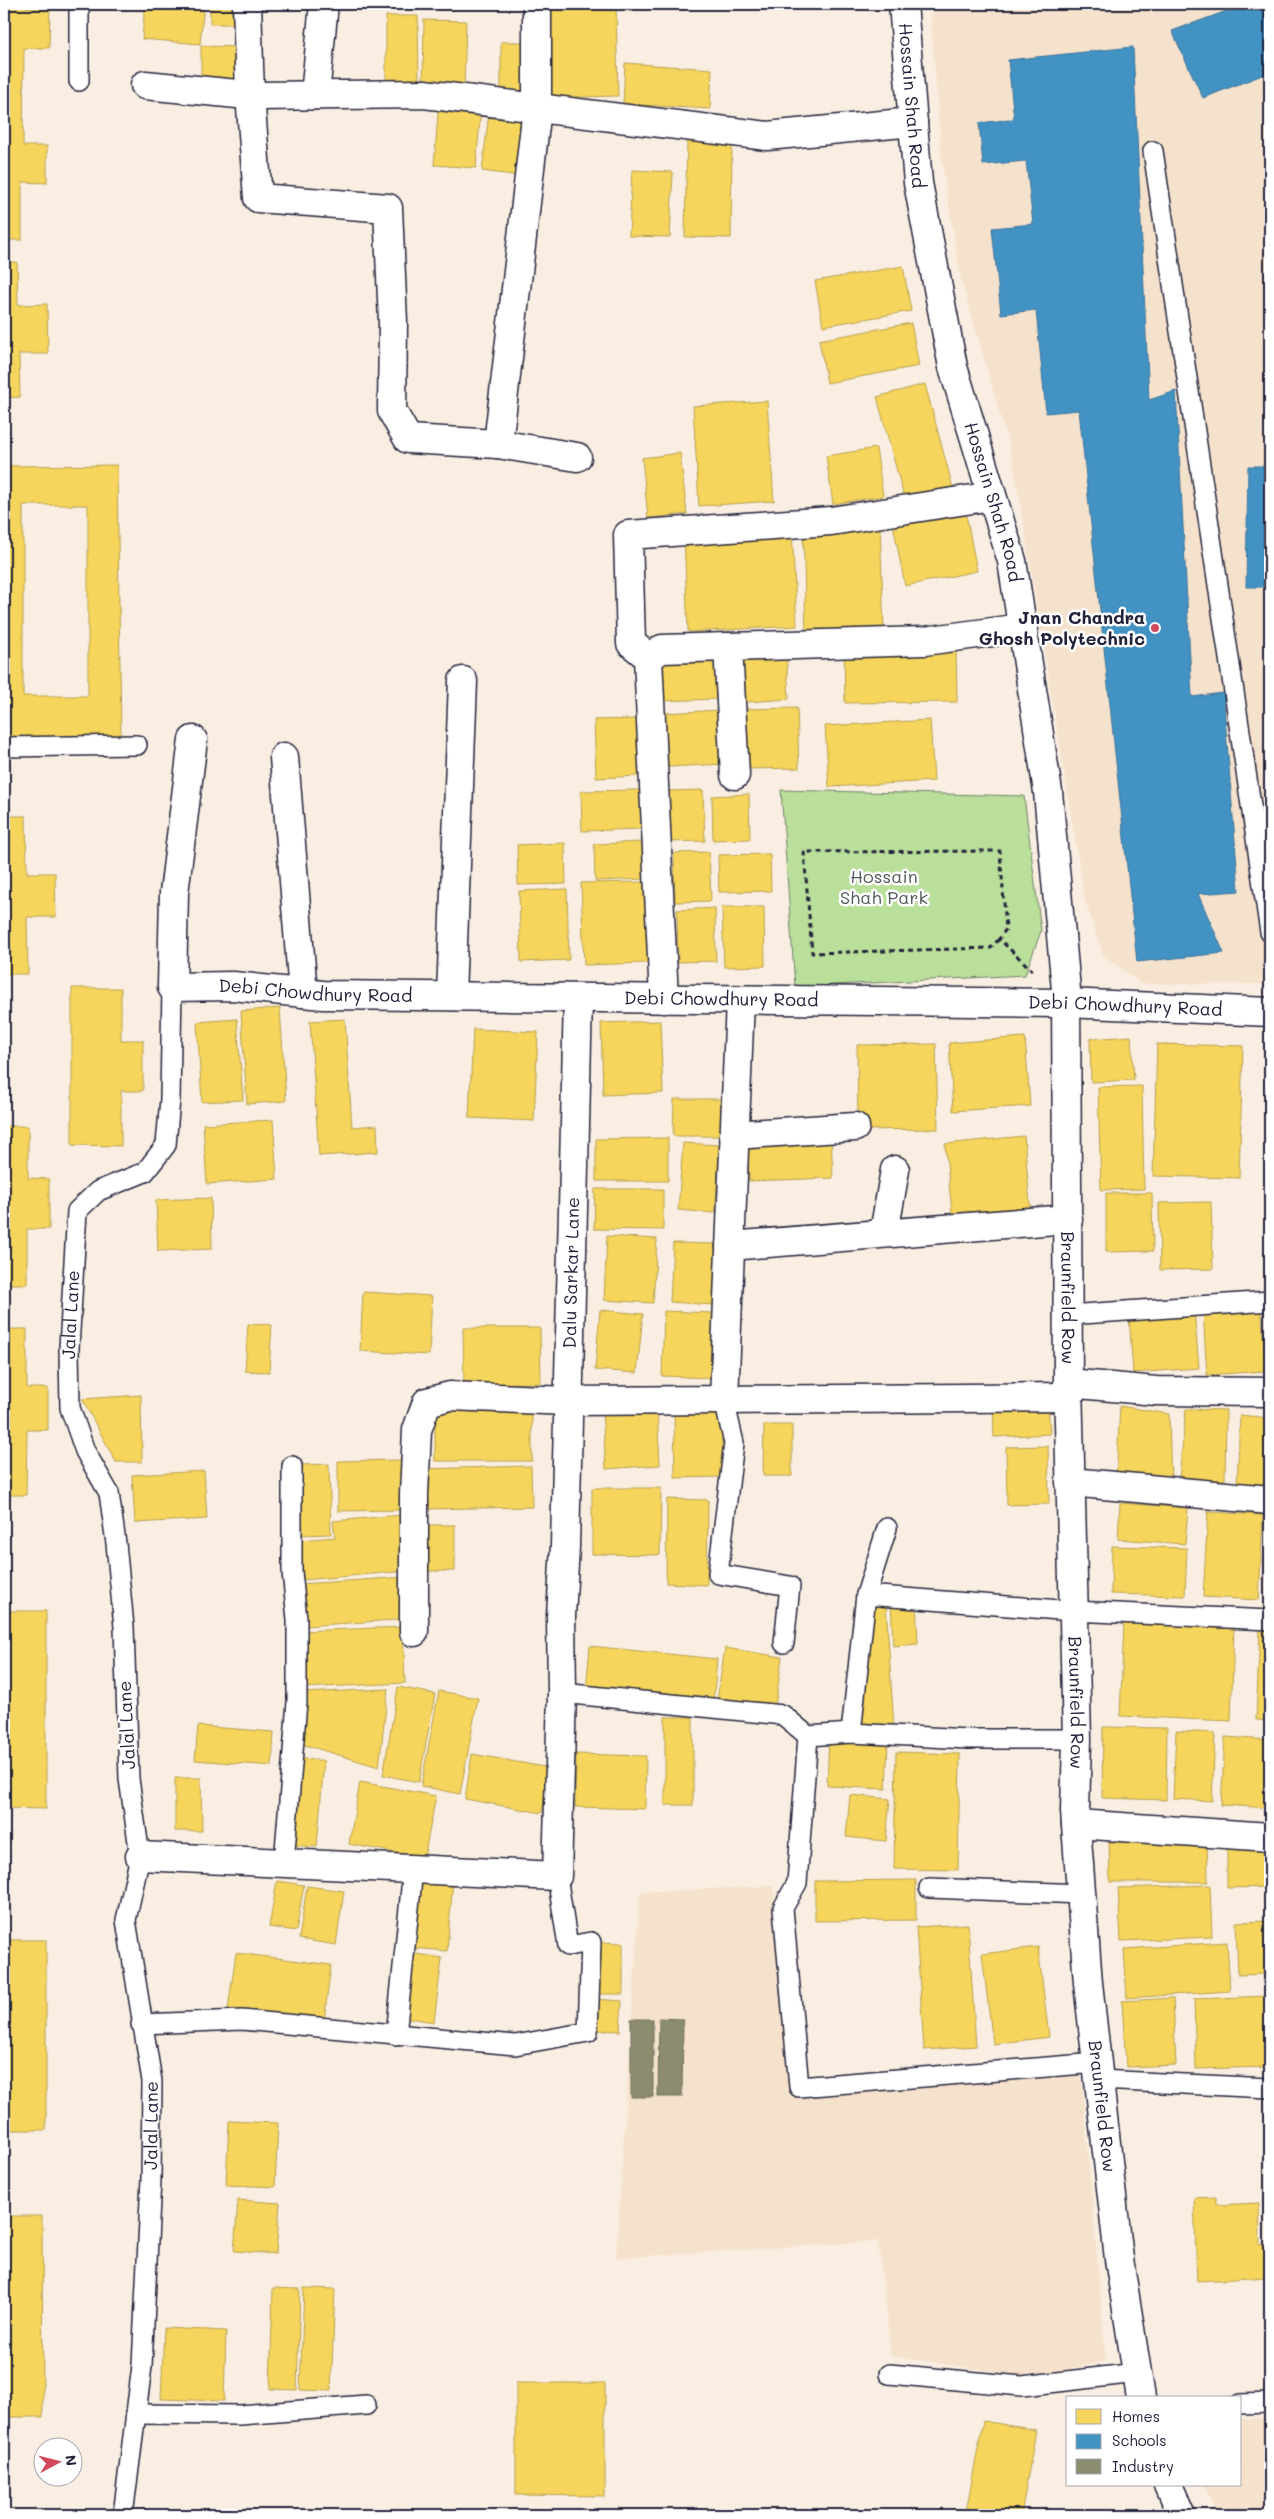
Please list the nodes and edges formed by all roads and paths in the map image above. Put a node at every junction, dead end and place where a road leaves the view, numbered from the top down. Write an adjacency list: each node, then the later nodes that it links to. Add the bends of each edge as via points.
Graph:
1 (79, 4): 6 (lane)
2 (247, 4): 8 (street)
3 (324, 4): 9 (street)
4 (537, 4): 10 (street)
5 (904, 4): 11 (street, Hossain Shah Road)
6 (79, 81)
7 (145, 85): 8 (street)
8 (250, 95): 9 (street); 13 (street, via 258,198 388,208 394,322 392,411 408,439)
9 (315, 95): 10 (street, via 424,94)
10 (537, 108): 11 (street, via 767,136); 13 (street)
11 (913, 122): 15 (street, Hossain Shah Road, via 918,183 953,367)
12 (1153, 151): 25 (lane)
13 (498, 444): 14 (street)
14 (578, 457)
15 (992, 496): 16 (street, Hossain Shah Road, via 1012,561); 18 (street, via 830,521 628,535 631,642)
16 (1023, 628): 17 (street, via 924,640); 33 (street, Hossain Shah Road, via 1048,792)
17 (728, 646): 18 (street, via 662,649); 24 (street)
18 (648, 657): 31 (street)
19 (463, 681): 29 (street)
20 (193, 740): 27 (street, via 174,893)
21 (137, 745): 22 (lane)
22 (4, 747)
23 (284, 757): 28 (street)
24 (735, 775)
25 (1270, 932)
26 (999, 939): 26 (path, via 1006,929 1000,851 804,852 812,953 991,948); 33 (path)
27 (172, 987): 28 (street, Debi Chowdhury Road, via 233,986); 62 (lane, Jalal Lane, via 166,1145 145,1172 98,1191 77,1211 69,1348 70,1408 85,1451 108,1492 116,1543 124,1626 129,1779)
28 (303, 993): 29 (street, Debi Chowdhury Road)
29 (451, 996): 30 (street, Debi Chowdhury Road)
30 (578, 998): 31 (street, Debi Chowdhury Road); 46 (street, Dalu Sarkar Lane)
31 (664, 999): 32 (street, Debi Chowdhury Road)
32 (740, 1000): 33 (street, Debi Chowdhury Road); 36 (street)
33 (1066, 1003): 34 (street, Debi Chowdhury Road); 38 (street, Braunfield Row)
34 (1270, 1012)
35 (855, 1127): 36 (street)
36 (734, 1135): 40 (street)
37 (895, 1170): 39 (street)
38 (1068, 1219): 39 (street); 42 (street, Braunfield Row)
39 (884, 1233): 40 (street)
40 (730, 1246): 45 (street)
41 (1270, 1301): 42 (lane)
42 (1068, 1315): 43 (street, Braunfield Row)
43 (1069, 1390): 44 (street); 45 (street); 48 (street, Braunfield Row)
44 (1270, 1392)
45 (724, 1400): 46 (street); 55 (lane, via 734,1443 718,1574 790,1586)
46 (568, 1401): 54 (street, via 450,1396 427,1402 417,1430); 56 (street, Dalu Sarkar Lane, via 566,1546 561,1616)
47 (292, 1466): 63 (lane, via 296,1702)
48 (1070, 1482): 49 (street); 52 (street, Braunfield Row)
49 (1270, 1500)
50 (887, 1528): 51 (lane)
51 (866, 1595): 52 (lane); 57 (lane)
52 (1073, 1611): 53 (lane); 59 (street, Braunfield Row)
53 (1270, 1620)
54 (414, 1632)
55 (784, 1643)
56 (562, 1693): 58 (lane, via 783,1716); 65 (street, Dalu Sarkar Lane)
57 (851, 1733): 58 (lane); 59 (lane)
58 (808, 1736): 70 (lane, via 796,1883 782,1908 799,2087)
59 (1077, 1740): 60 (street, Braunfield Row)
60 (1076, 1824): 61 (street); 67 (street, Braunfield Row)
61 (1270, 1837)
62 (140, 1856): 63 (street); 68 (lane, Jalal Lane, via 126,1920)
63 (284, 1863): 64 (street)
64 (413, 1869): 65 (street); 69 (lane)
65 (557, 1876): 69 (lane, via 568,1946 591,1942 588,2032 515,2045)
66 (929, 1888): 67 (lane)
67 (1082, 1894): 70 (street, Braunfield Row)
68 (141, 2024): 69 (lane, via 242,2020); 77 (lane, Jalal Lane, via 152,2081 142,2366)
69 (396, 2035)
70 (1098, 2071): 71 (lane); 73 (street, Braunfield Row, via 1119,2259)
71 (1270, 2088)
72 (889, 2374): 73 (lane, via 1022,2386)
73 (1139, 2385)
74 (1270, 2403): 75 (lane)
75 (1242, 2404)
76 (366, 2405): 77 (lane, via 240,2415)
77 (136, 2414): 79 (lane, Jalal Lane)
78 (1168, 2486): 80 (street)
79 (123, 2515)
80 (1182, 2515)

